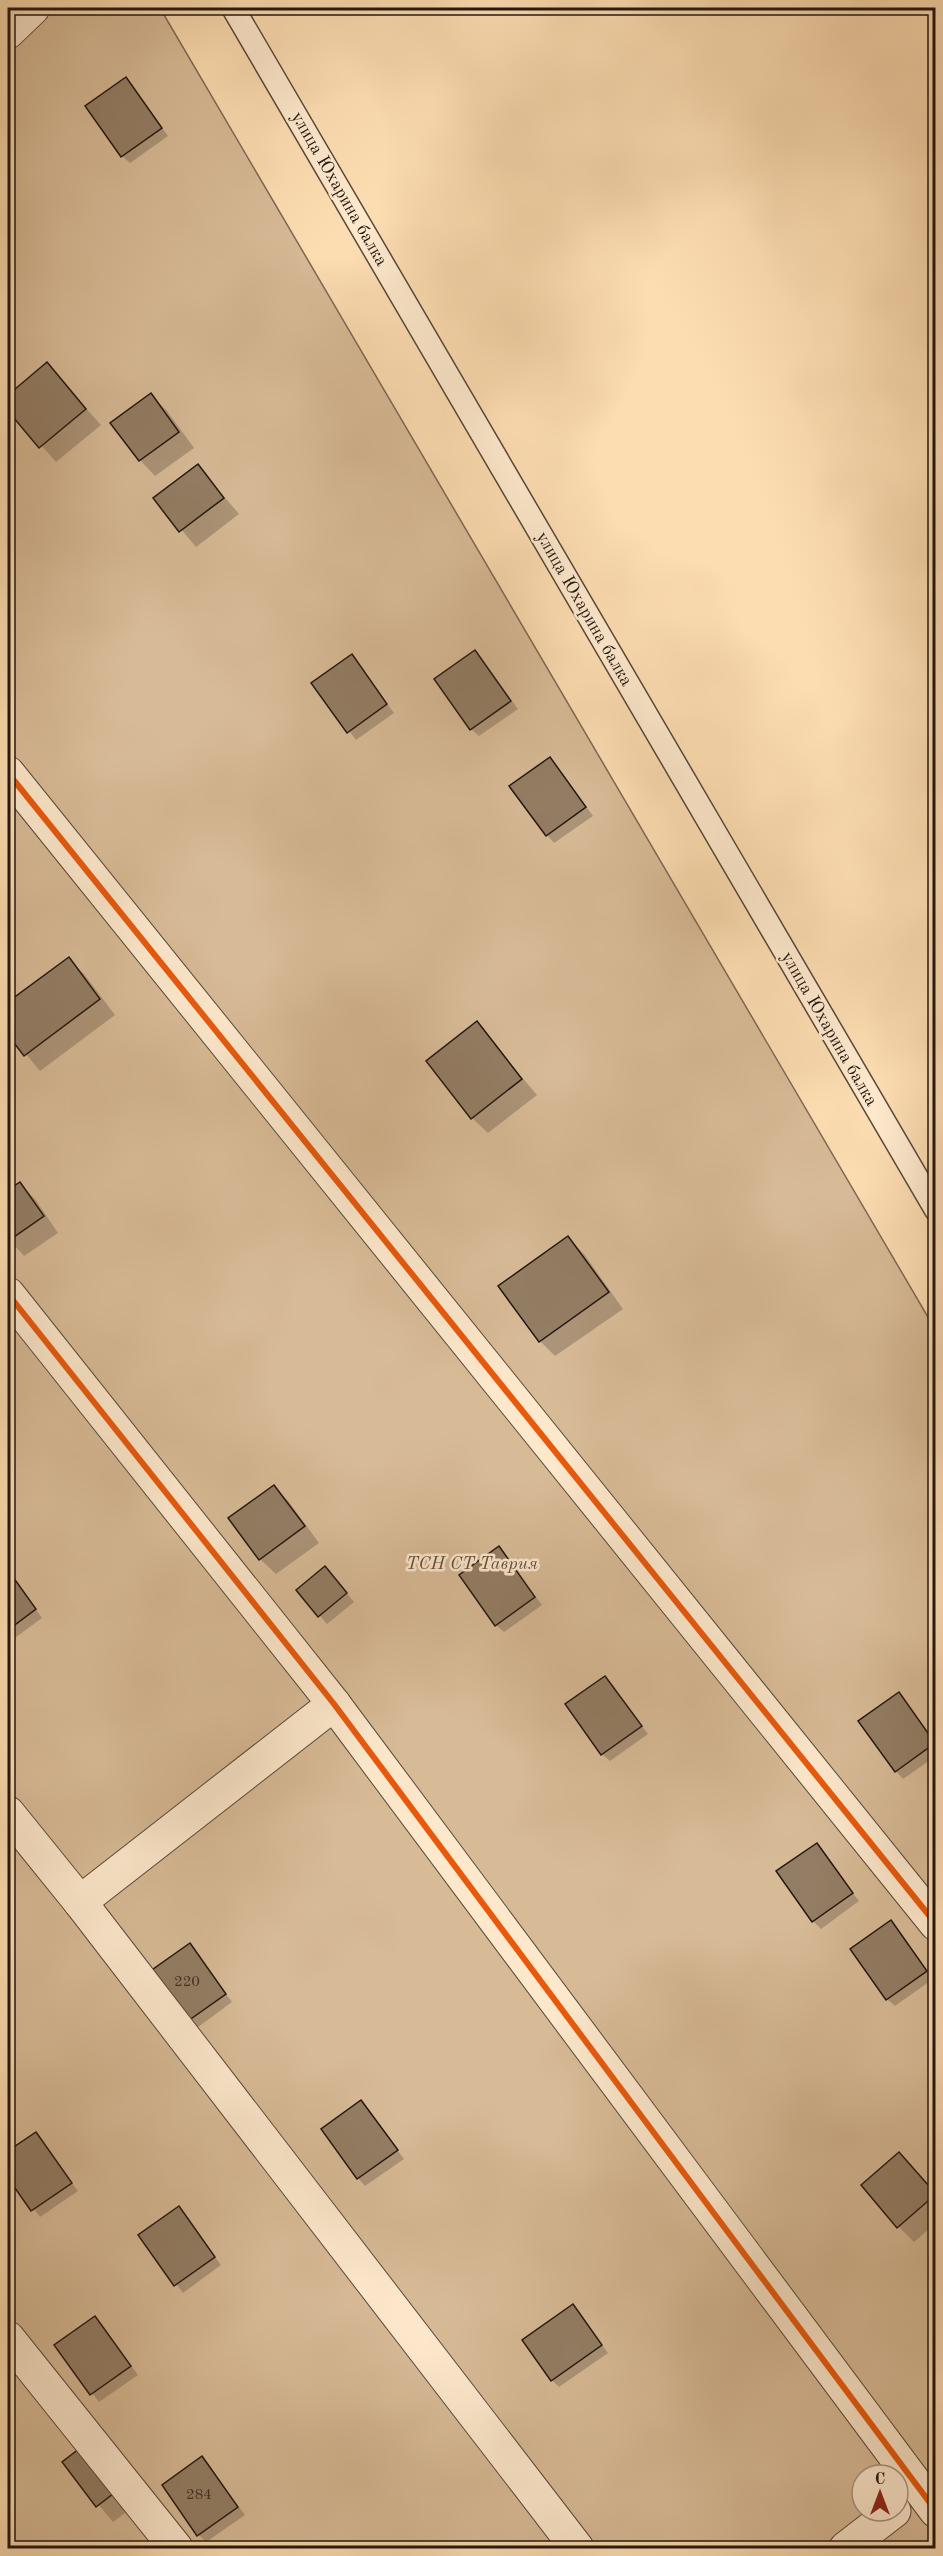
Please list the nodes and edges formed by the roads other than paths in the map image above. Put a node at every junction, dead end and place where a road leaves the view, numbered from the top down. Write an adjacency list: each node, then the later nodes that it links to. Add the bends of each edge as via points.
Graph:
1 (33, 8): 3 (street)
2 (233, 8): 5 (lane, улица Юхарина балка)
3 (8, 32)
4 (8, 773): 10 (street)
5 (936, 1210)
6 (8, 1294): 7 (street)
7 (334, 1704): 9 (street); 12 (street)
8 (8, 1813): 9 (street)
9 (80, 1902): 15 (street)
10 (936, 1924)
11 (8, 2338): 14 (street)
12 (922, 2497)
13 (878, 2523): 16 (street)
14 (176, 2548)
15 (577, 2548)
16 (846, 2548)

